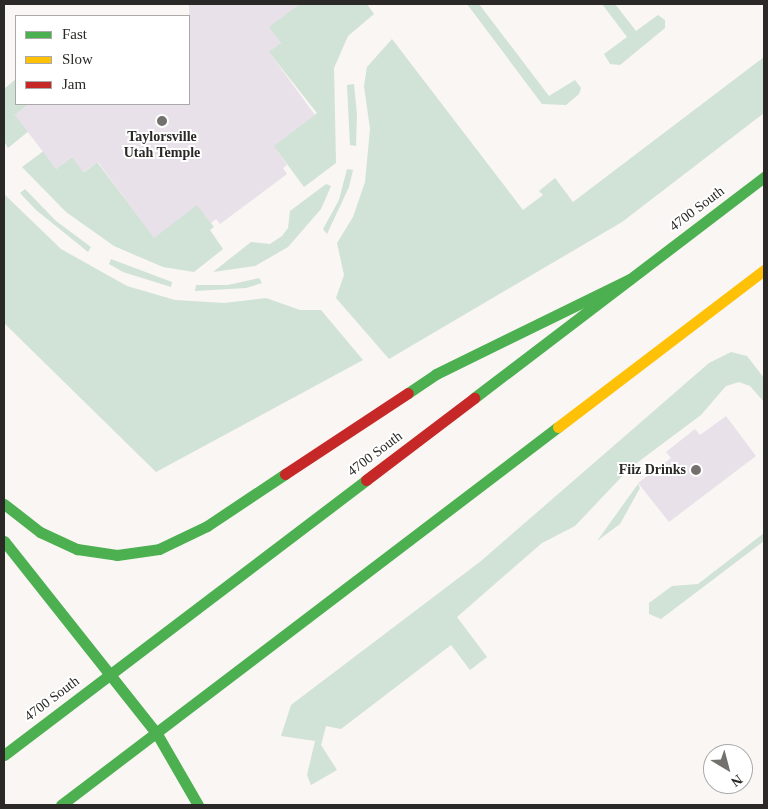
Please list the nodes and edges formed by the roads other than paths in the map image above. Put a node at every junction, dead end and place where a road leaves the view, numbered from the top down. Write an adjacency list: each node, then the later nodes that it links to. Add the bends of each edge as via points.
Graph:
1 (764, 177): 3 (main road, 4700 South)
2 (764, 270): 7 (main road)
3 (630, 278): 4 (main road, via 436,374 206,526 159,549 117,555 77,549 40,532); 6 (main road, 4700 South)
4 (4, 504)
5 (4, 541): 6 (main road)
6 (111, 673): 7 (main road); 8 (main road, 4700 South)
7 (157, 734): 9 (main road); 10 (main road)
8 (4, 755)
9 (61, 805)
10 (198, 805)

